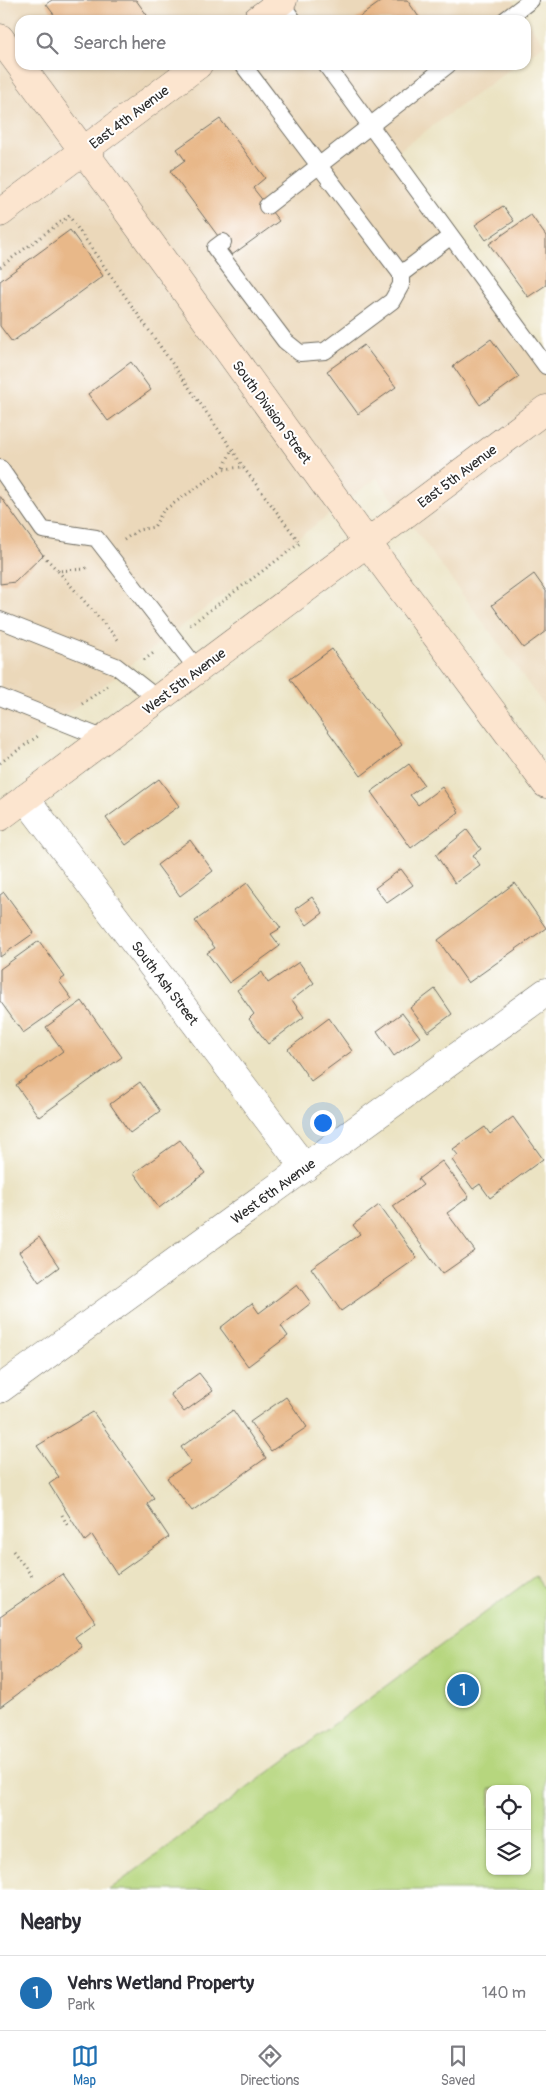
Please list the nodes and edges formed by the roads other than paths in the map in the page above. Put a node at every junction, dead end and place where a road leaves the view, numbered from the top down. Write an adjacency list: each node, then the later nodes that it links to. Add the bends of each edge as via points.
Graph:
1 (531, 0): 4 (lane)
2 (284, 6): 3 (main road)
3 (267, 15)
4 (512, 15)
5 (0, 38): 6 (main road, South Division Street)
6 (15, 58)
7 (24, 70): 13 (main road, South Division Street)
8 (191, 70): 13 (main road, East 4th Avenue)
9 (247, 70): 14 (lane)
10 (330, 70): 12 (lane)
11 (442, 70): 12 (lane)
12 (370, 125): 14 (lane); 17 (lane)
13 (84, 151): 16 (main road, East 4th Avenue); 23 (main road, South Division Street)
14 (319, 165): 15 (lane); 19 (lane)
15 (267, 206)
16 (0, 213)
17 (451, 236): 19 (lane); 20 (lane)
18 (223, 242): 19 (lane, via 215,248 285,340 300,353 325,351 392,301 402,285)
19 (401, 274)
20 (546, 366)
21 (546, 409): 23 (main road, East 5th Avenue)
22 (0, 468): 25 (lane, via 43,530 96,538)
23 (368, 544): 25 (main road, West 5th Avenue); 29 (main road, South Division Street)
24 (0, 620): 27 (lane, via 116,666)
25 (198, 670): 27 (main road, West 5th Avenue)
26 (0, 697): 28 (lane)
27 (158, 699): 28 (main road, West 5th Avenue)
28 (105, 739): 30 (main road, West 5th Avenue)
29 (546, 784)
30 (25, 798): 31 (main road, West 5th Avenue); 33 (street, South Ash Street)
31 (0, 817)
32 (546, 992): 33 (street, West 6th Avenue)
33 (305, 1168): 34 (street, West 6th Avenue)
34 (0, 1389)

